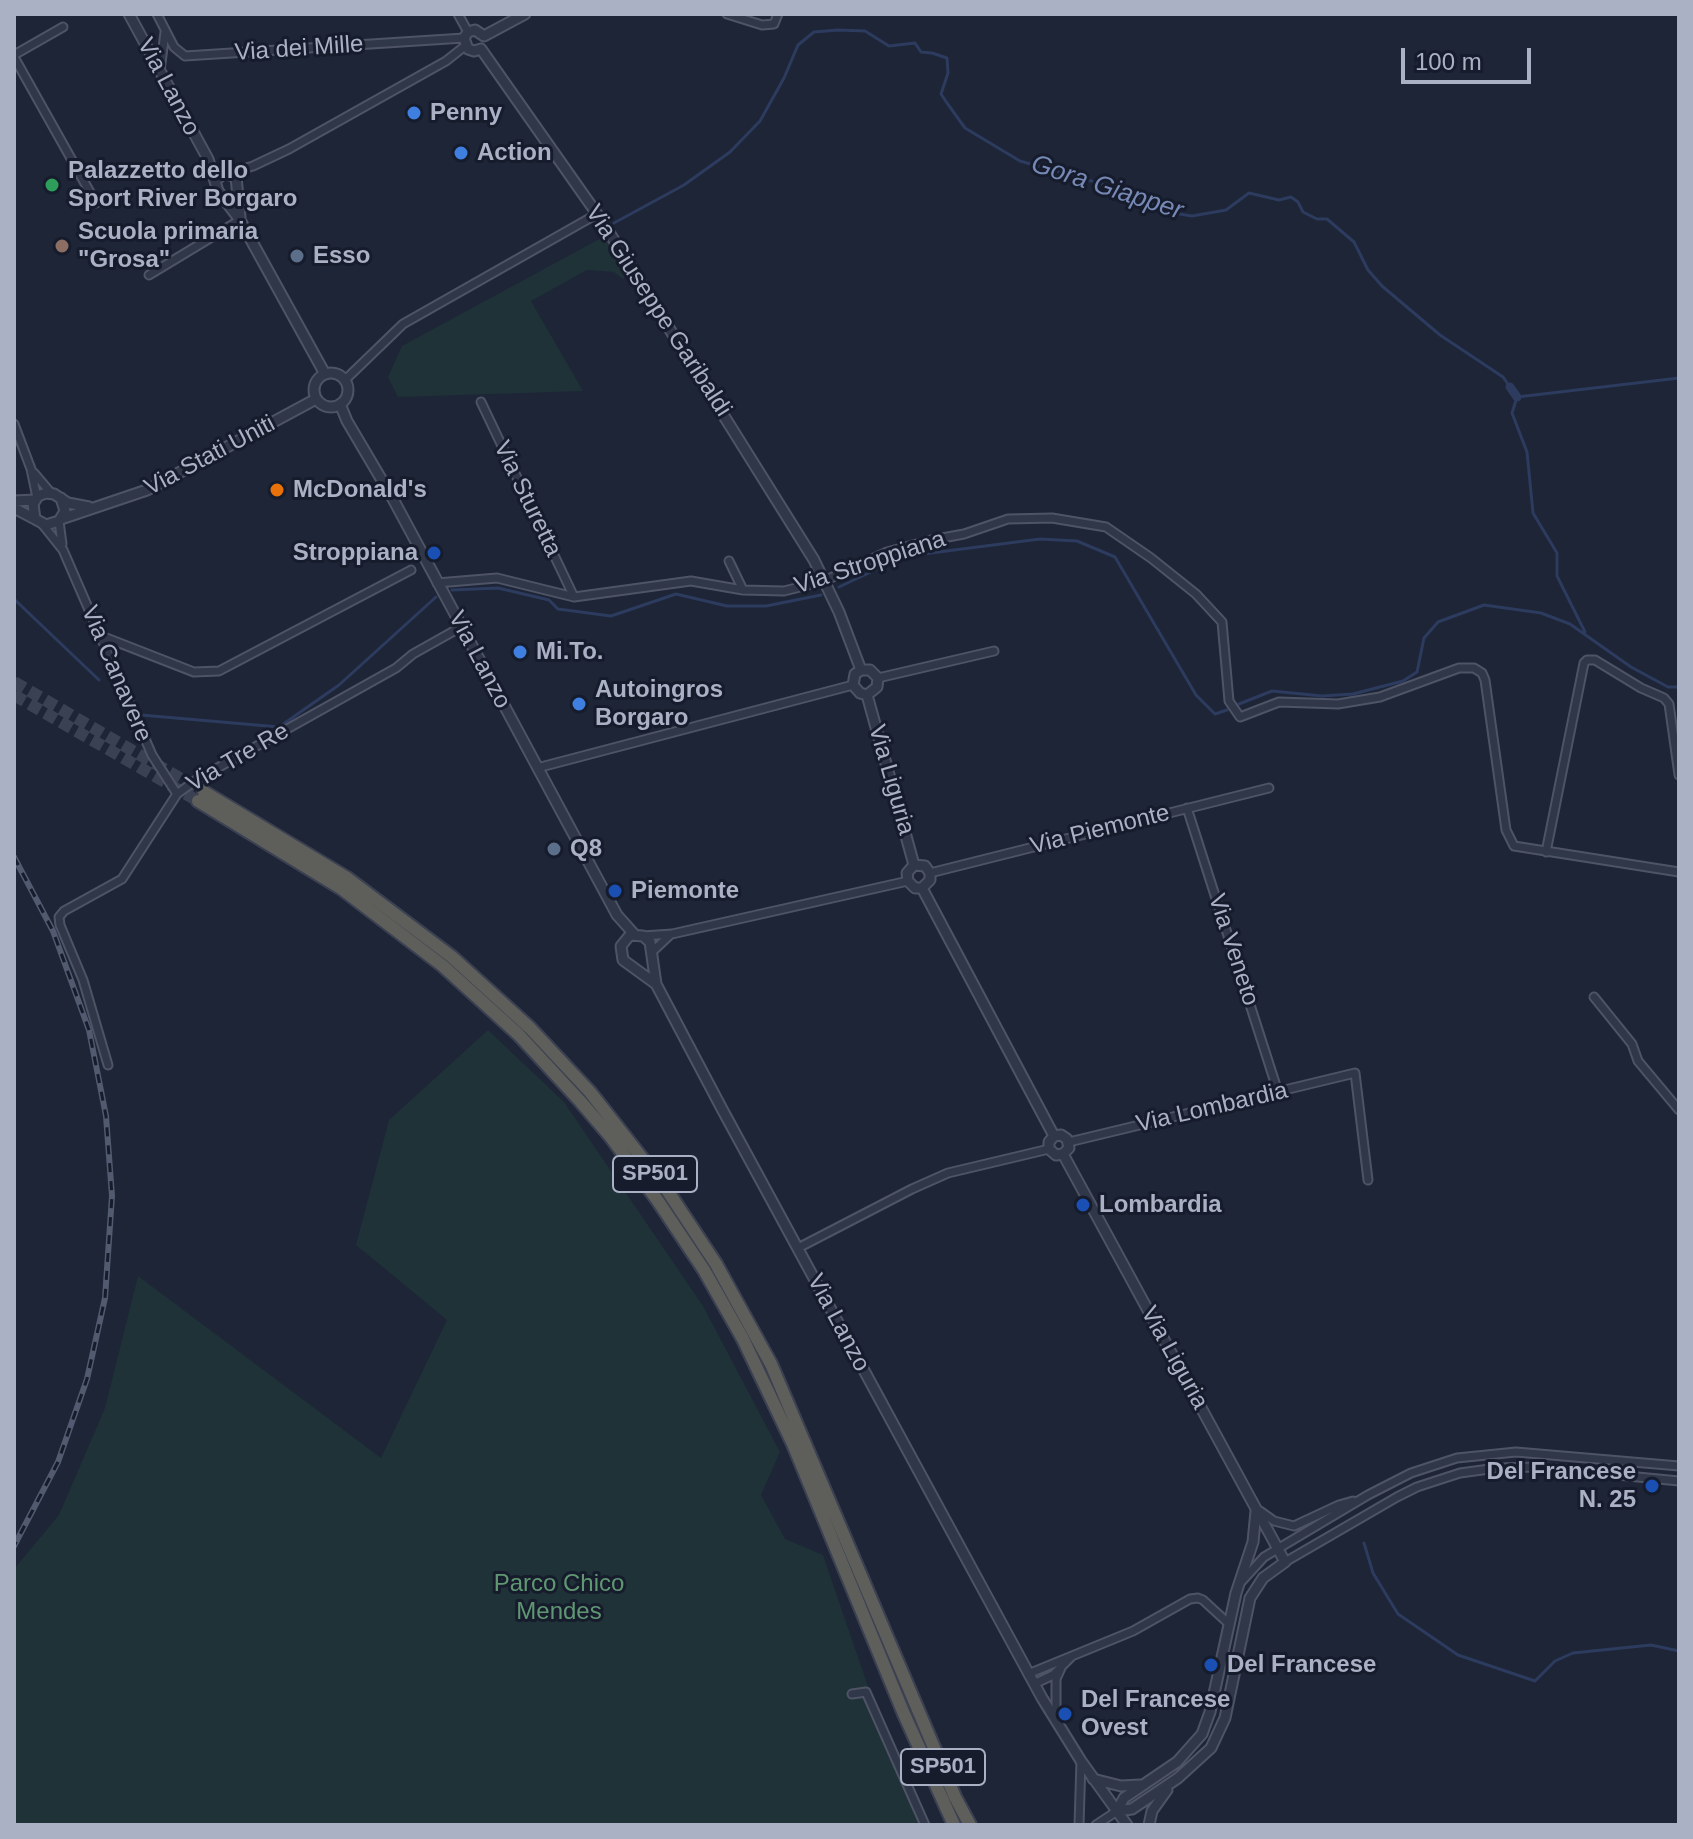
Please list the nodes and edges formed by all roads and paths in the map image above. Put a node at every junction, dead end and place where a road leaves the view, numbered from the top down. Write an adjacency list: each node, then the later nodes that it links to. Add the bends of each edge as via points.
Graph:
1 (129, 14): 13 (street, Via Lanzo)
2 (157, 14): 8 (street, Via dei Mille)
3 (458, 14): 10 (street)
4 (525, 14): 9 (street)
5 (727, 14): 6 (street, via 762,25 774,24)
6 (778, 14)
7 (63, 27): 12 (street)
8 (165, 30): 10 (street, Via dei Mille, via 185,56); 13 (street)
9 (484, 36): 10 (street, via 475,30); 11 (street)
10 (466, 39): 11 (street, via 474,51); 15 (street, via 446,61)
11 (481, 49): 20 (street, Via Giuseppe Garibaldi)
12 (14, 56): 19 (street)
13 (160, 73): 14 (street, Via Lanzo)
14 (208, 159): 16 (street, Via Lanzo); 17 (street, Via Lanzo)
15 (253, 166): 16 (street); 18 (street)
16 (228, 173): 17 (street, via 219,176); 18 (street, via 236,177)
17 (217, 186): 18 (street, via 227,195); 21 (street, Via Lanzo)
18 (237, 187): 21 (street, Via Lanzo)
19 (96, 203)
20 (599, 217): 24 (street, via 403,324); 41 (street, Via Giuseppe Garibaldi)
21 (240, 220): 22 (street); 23 (street, Via Lanzo)
22 (149, 275)
23 (325, 374): 24 (street); 25 (street, via 315,384)
24 (345, 380): 27 (street, via 348,393)
25 (316, 399): 27 (street, via 327,406); 34 (street, Via Stati Uniti, via 147,490)
26 (481, 402): 44 (street, Via Sturetta)
27 (340, 404): 42 (street, Via Lanzo)
28 (14, 424): 29 (street)
29 (31, 469): 30 (street); 32 (street)
30 (51, 493): 31 (street); 32 (street)
31 (61, 498): 34 (street); 36 (street, via 65,506)
32 (36, 499): 33 (street); 37 (street, via 32,509)
33 (14, 501)
34 (101, 507): 36 (street, Via Stati Uniti)
35 (14, 508): 37 (street)
36 (60, 520): 37 (street, via 52,525); 38 (street, Via Canavere)
37 (38, 521): 38 (street, Via Canavere)
38 (63, 550): 46 (street, Via Canavere)
39 (729, 561): 43 (street)
40 (411, 570): 46 (street, via 219,671 194,672)
41 (824, 581): 43 (street, Via Stroppiana, via 784,591); 48 (street); 57 (street, Via Stroppiana, via 887,552 1008,519 1052,518 1106,527 1196,594 1222,622 1229,701 1240,717 1279,702 1338,704 1373,698 1468,666 1482,673 1506,830 1514,846)
42 (437, 583): 44 (street, Via Stroppiana, via 497,578); 45 (street, Via Lanzo)
43 (743, 590): 44 (street, Via Stroppiana, via 691,581)
44 (574, 597)
45 (461, 627): 52 (street, Via Lanzo); 55 (street, Via Tre Re)
46 (99, 635): 55 (street, Via Canavere, via 152,755)
47 (994, 651): 49 (street)
48 (861, 670): 49 (street); 50 (street)
49 (878, 678): 51 (street, via 877,687)
50 (853, 685): 51 (street); 52 (street)
51 (867, 695): 58 (street, Via Liguria)
52 (537, 768): 63 (street, Via Lanzo)
53 (1679, 775): 57 (street, via 1669,704 1587,660)
54 (1269, 788): 56 (street, Via Piemonte)
55 (177, 794): 71 (street, Via Tre Re, via 122,879 59,917)
56 (1187, 808): 60 (street, Via Piemonte); 72 (street, Via Veneto)
57 (1546, 852): 59 (street)
58 (914, 865): 60 (street, via 925,866); 61 (street)
59 (1679, 872)
60 (930, 873): 62 (street)
61 (908, 881): 62 (street); 64 (street)
62 (922, 888): 74 (street)
63 (617, 915): 65 (street, Via Lanzo); 66 (street, Via Lanzo)
64 (672, 934): 65 (street); 67 (street)
65 (639, 935): 66 (street); 67 (street, via 650,942)
66 (623, 941): 68 (street, via 623,960)
67 (652, 954): 68 (street); 69 (street, Via Lanzo)
68 (635, 967): 69 (street, Via Lanzo)
69 (656, 984): 79 (street, Via Lanzo)
70 (1594, 997): 73 (street)
71 (108, 1065)
72 (1278, 1092): 75 (street, Via Lombardia); 78 (street, Via Lombardia, via 1355,1073)
73 (1679, 1110)
74 (1054, 1136): 75 (street); 76 (street)
75 (1069, 1142): 77 (street)
76 (1049, 1149): 77 (street); 79 (street, via 948,1173)
77 (1063, 1154): 89 (street, Via Liguria)
78 (1368, 1180)
79 (798, 1248): 96 (street, Via Lanzo)
80 (1507, 1452): 81 (street); 82 (street); 84 (street)
81 (1646, 1463): 83 (street); 85 (street)
82 (1429, 1466): 86 (street); 88 (street)
83 (1679, 1466)
84 (1508, 1467): 85 (street); 86 (street)
85 (1644, 1478): 87 (street)
86 (1434, 1480): 91 (street)
87 (1679, 1481)
88 (1363, 1498): 89 (street, via 1294,1526 1274,1521); 90 (street)
89 (1256, 1507): 90 (street, Via Liguria); 92 (street, via 1253,1542)
90 (1278, 1549): 91 (street, Via Liguria); 92 (street, via 1252,1568)
91 (1285, 1562): 101 (street, via 1263,1578 1250,1598 1225,1718 1216,1738)
92 (1236, 1593): 93 (street)
93 (1228, 1623): 94 (street, via 1203,1600 1190,1599); 103 (street, via 1202,1734 1187,1753)
94 (1073, 1656): 95 (street); 96 (street)
95 (1061, 1668): 97 (street); 99 (street, via 1055,1690)
96 (1028, 1674): 97 (street, Via Lanzo)
97 (1034, 1684): 99 (street, Via Lanzo)
98 (852, 1694): 105 (street, via 866,1692)
99 (1057, 1724): 100 (street)
100 (1081, 1761): 102 (street); 108 (street)
101 (1178, 1778): 104 (street, via 1132,1809); 111 (street, via 1156,1804)
102 (1093, 1779): 103 (street); 104 (street)
103 (1144, 1785): 104 (street, via 1124,1798)
104 (1117, 1811): 109 (street); 110 (street)
105 (925, 1825)
106 (954, 1825): 107 (highway, SP501, via 793,1444 743,1339 658,1201 570,1090 443,966 342,889 201,796 347,878 452,957 580,1081 659,1180 716,1264 771,1364)
107 (970, 1825)
108 (1079, 1825)
109 (1096, 1825)
110 (1127, 1825)
111 (1149, 1825)

